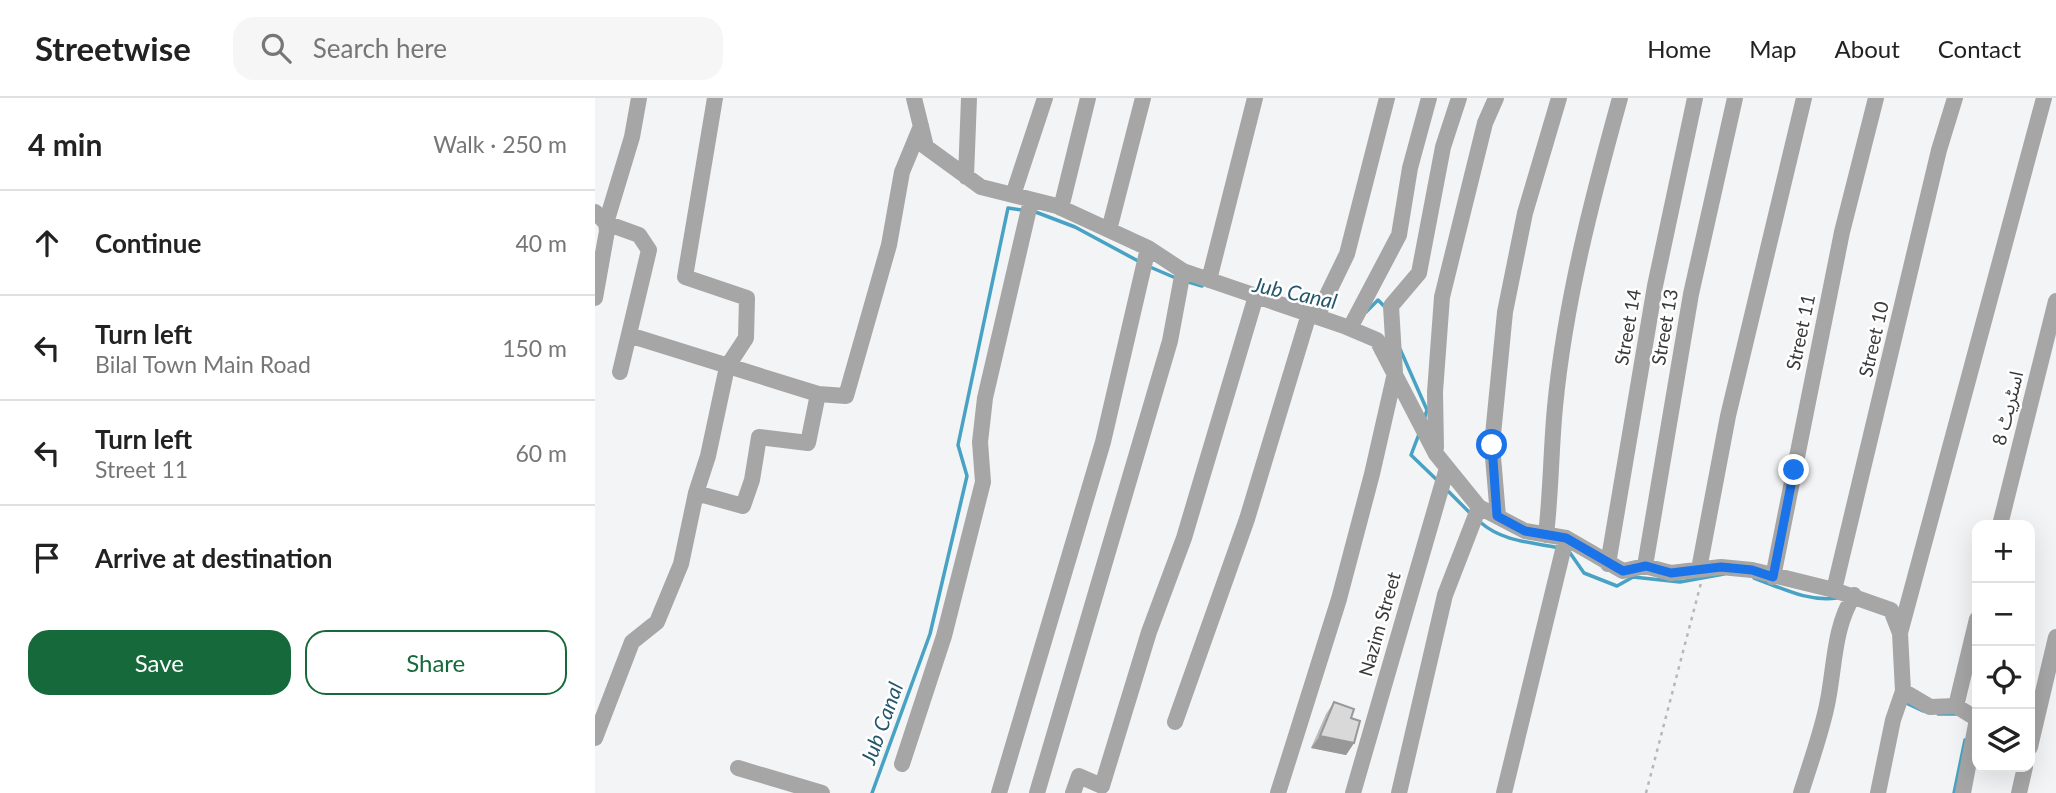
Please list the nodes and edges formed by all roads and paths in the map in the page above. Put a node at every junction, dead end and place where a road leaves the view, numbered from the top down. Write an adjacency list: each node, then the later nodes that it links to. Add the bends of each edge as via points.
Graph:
1 (639, 98): 26 (street, via 632,137)
2 (715, 98): 37 (street, via 685,277 747,298 746,338)
3 (914, 98): 21 (street)
4 (969, 98): 22 (street)
5 (1045, 98): 23 (street)
6 (1088, 98): 25 (street)
7 (1143, 98): 27 (street)
8 (1255, 98): 30 (street)
9 (1387, 98): 34 (street, via 1347,254)
10 (1429, 98): 35 (street, via 1409,168 1399,235)
11 (1459, 98): 39 (street, via 1443,147 1419,273 1391,306)
12 (1496, 98): 41 (street, via 1485,123 1442,297)
13 (1559, 98): 45 (street, via 1525,213 1505,312 1492,445)
14 (1620, 98): 47 (street, via 1580,250 1555,407)
15 (1695, 98): 49 (street, Street 14, via 1655,286)
16 (1735, 98): 50 (street, Street 13, via 1691,294)
17 (1804, 98): 51 (street, via 1728,416)
18 (1876, 98): 52 (street, Street 11, via 1842,232)
19 (1955, 98): 53 (street, Street 10)
20 (2044, 98): 55 (street)
21 (921, 126): 22 (street, via 926,147); 40 (street, via 902,172 889,245 846,396)
22 (967, 177): 23 (street, via 981,187)
23 (1013, 195): 24 (street)
24 (1031, 200): 25 (street); 63 (street, via 985,398 980,442 983,482 944,636)
25 (1061, 208): 27 (street)
26 (601, 218): 32 (street, via 604,253); 36 (street, via 639,234 649,250)
27 (1109, 230): 28 (street)
28 (1148, 248): 29 (street); 67 (street, via 1103,442)
29 (1182, 271): 30 (street); 68 (street, via 1170,341)
30 (1209, 280): 31 (street)
31 (1256, 296): 34 (street); 69 (street, via 1188,526 1149,632 1102,786 1079,776)
32 (595, 298)
33 (2056, 301): 46 (street, اسٹریٹ 8)
34 (1313, 315): 35 (street); 60 (street)
35 (1350, 328): 39 (street, via 1377,340)
36 (629, 334): 37 (street); 38 (street)
37 (727, 367): 40 (street); 43 (street)
38 (620, 372)
39 (1395, 373): 41 (street); 70 (street, via 1339,599)
40 (818, 394): 43 (street, via 808,443 759,437 743,506)
41 (1436, 454): 42 (street)
42 (1447, 468): 44 (street); 71 (street, Nazim Street)
43 (696, 493): 62 (street, via 681,564 657,622 632,642)
44 (1479, 507): 45 (street); 72 (street, via 1445,595)
45 (1497, 516): 47 (street, via 1525,531)
46 (2001, 520)
47 (1546, 534): 48 (street)
48 (1566, 538): 49 (street); 73 (street)
49 (1608, 564): 50 (street, via 1623,571)
50 (1646, 566): 51 (street, via 1671,573)
51 (1702, 569): 52 (street, via 1752,570); 74 (path)
52 (1773, 577): 53 (street)
53 (1834, 590): 54 (street)
54 (1854, 595): 55 (street, via 1891,610); 75 (street, via 1845,608 1827,705)
55 (1900, 633): 58 (street)
56 (2056, 636): 61 (street)
57 (1972, 641): 59 (street)
58 (1903, 691): 59 (street, via 1930,707); 76 (street)
59 (1957, 706): 77 (street, via 1977,719)
60 (1175, 722)
61 (2035, 726)
62 (595, 738)
63 (902, 764)
64 (738, 768): 66 (street)
65 (2024, 772): 78 (street)
66 (822, 793)
67 (999, 793)
68 (1037, 793)
69 (1073, 793)
70 (1278, 793)
71 (1353, 793)
72 (1399, 793)
73 (1504, 793)
74 (1646, 793)
75 (1801, 793)
76 (1878, 793)
77 (1963, 793)
78 (2018, 793)

